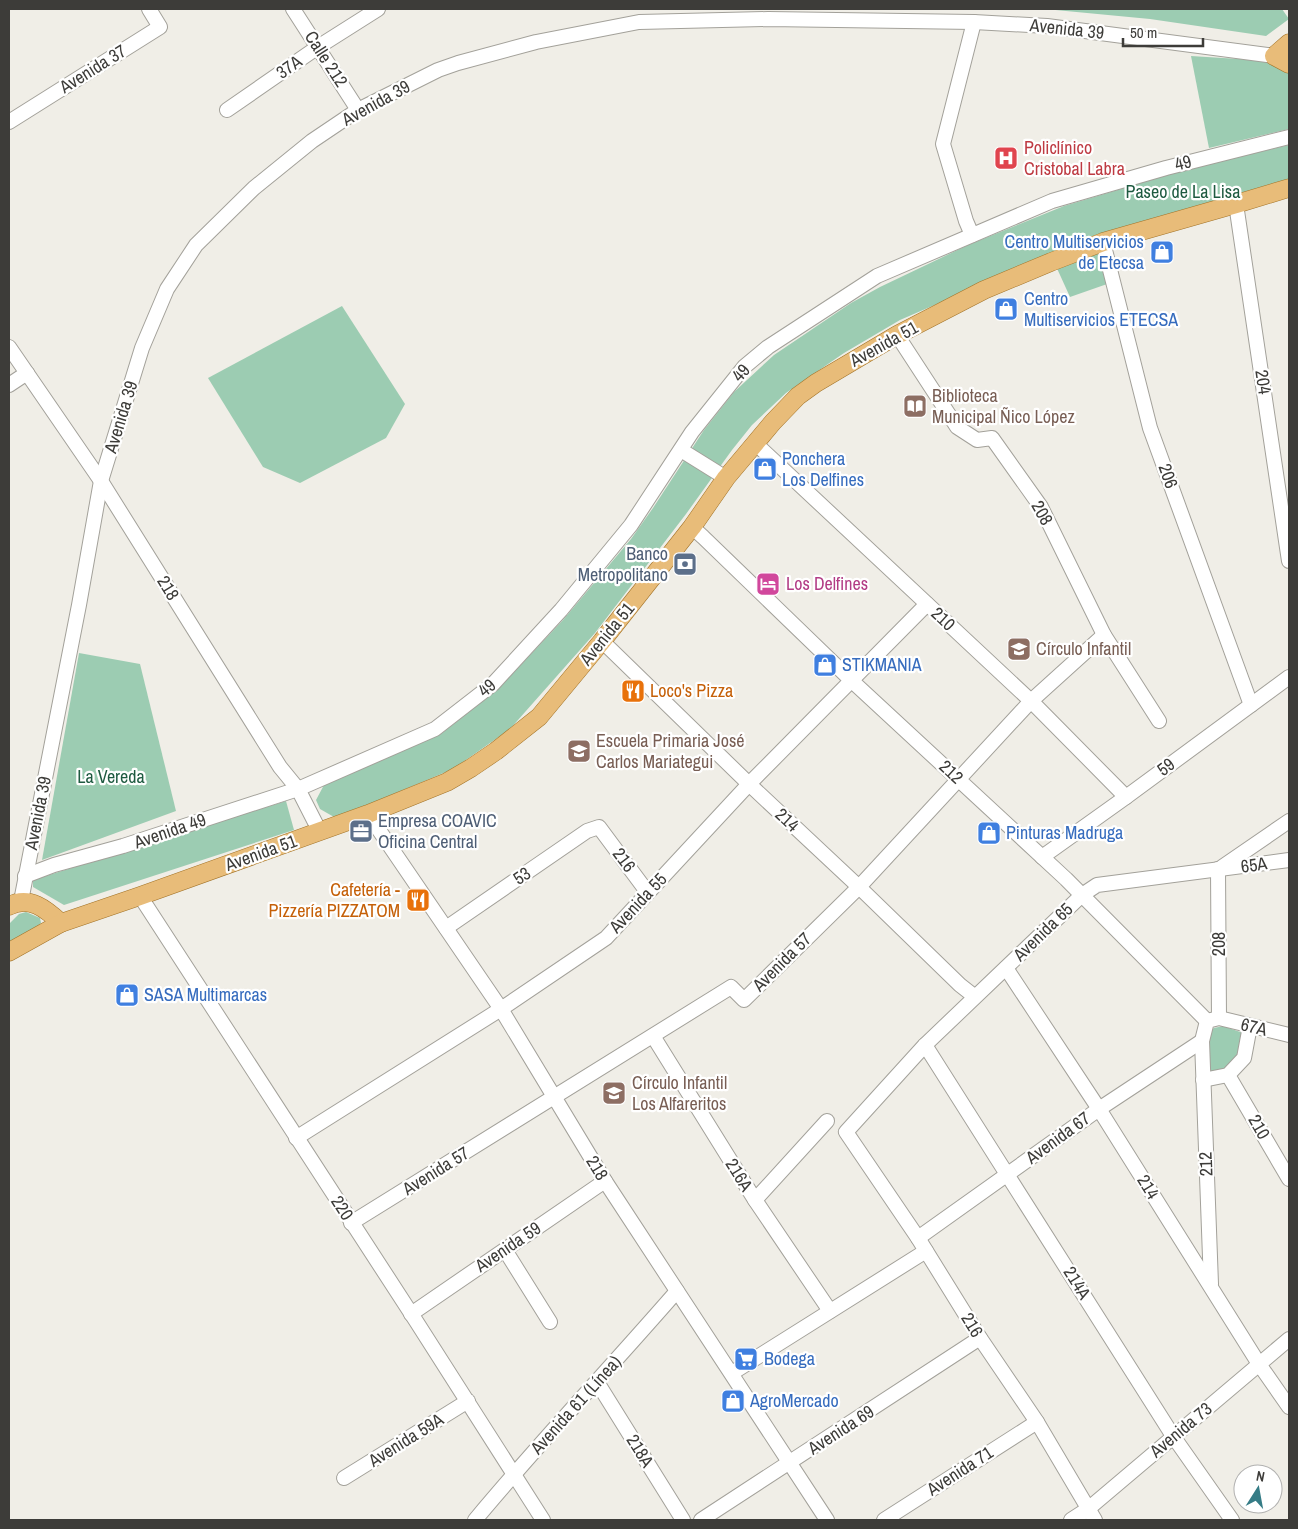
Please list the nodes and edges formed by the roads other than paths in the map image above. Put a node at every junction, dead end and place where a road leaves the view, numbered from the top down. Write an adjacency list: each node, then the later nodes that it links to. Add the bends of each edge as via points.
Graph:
1 (149, 9): 11 (street, Avenida 37, via 160,27)
2 (292, 9): 7 (street, Calle 212)
3 (378, 9): 7 (street, 37A)
4 (812, 14): 5 (street, Avenida 39); 10 (street, Avenida 39, via 638,22 536,42 438,70)
5 (974, 22): 8 (street, Avenida 39, via 1047,26); 15 (street, via 943,144)
6 (1289, 43): 8 (main road)
7 (318, 47): 9 (street, 37A); 10 (street, Calle 212)
8 (1284, 59)
9 (227, 110)
10 (358, 110): 24 (street, Avenida 39, via 312,141 254,188 196,246 167,289 142,348)
11 (9, 122)
12 (1289, 137): 15 (street, 49, via 1052,201)
13 (1289, 188): 14 (main road, Avenida 51)
14 (1236, 204): 16 (main road, Avenida 51); 26 (street, 204)
15 (972, 235): 22 (street, 49, via 877,276 768,347 744,367)
16 (1103, 242): 17 (main road, Avenida 51, via 984,290); 33 (street, 206, via 1150,428)
17 (897, 335): 21 (main road, Avenida 51, via 798,396); 28 (street, 208, via 957,427 977,440 992,438 1041,507)
18 (9, 347): 19 (street, 218)
19 (27, 373): 20 (street); 24 (street, 218)
20 (9, 385)
21 (756, 444): 23 (main road, Avenida 51); 27 (street, 210)
22 (681, 450): 23 (street); 36 (street, 49, via 631,525 561,610 492,684 435,729)
23 (726, 478): 25 (main road, Avenida 51)
24 (101, 481): 38 (street, 218, via 280,767); 47 (street, Avenida 39)
25 (692, 527): 29 (main road, Avenida 51); 31 (street, 212)
26 (1289, 561)
27 (927, 604): 31 (street, Avenida 55); 32 (street, 210)
28 (1104, 635): 32 (street, Avenida 57); 34 (street, 208)
29 (602, 641): 37 (street, 214); 40 (main road, Avenida 51, via 539,717 496,751 447,782)
30 (1289, 677): 33 (street, 59)
31 (852, 681): 35 (street, 212); 37 (street, Avenida 55)
32 (1031, 701): 35 (street, Avenida 57); 39 (street, 210)
33 (1251, 705): 39 (street, 59)
34 (1159, 721)
35 (959, 779): 44 (street, 212); 48 (street, Avenida 57)
36 (314, 783): 38 (street, Avenida 49)
37 (748, 784): 48 (street, 214); 49 (street, Avenida 55)
38 (298, 789): 43 (street, 218); 47 (street, Avenida 49)
39 (1126, 797): 44 (street, 59)
40 (368, 814): 43 (main road, Avenida 51); 54 (street, 218)
41 (1289, 821): 46 (street, Avenida 65)
42 (599, 827): 49 (street, 216); 54 (street, 53, via 587,831)
43 (320, 832): 51 (main road, Avenida 51)
44 (1042, 856): 50 (street, 212)
45 (1289, 860): 46 (street, 65A)
46 (1218, 869): 50 (street, Avenida 65, via 1097,885); 59 (street, 208)
47 (25, 876): 52 (street, Avenida 39)
48 (858, 887): 57 (street, 214); 62 (street, Avenida 57, via 744,1000 731,987)
49 (648, 893): 58 (street, Avenida 55, via 606,938)
50 (1082, 895): 56 (street, Avenida 65); 59 (street, 212)
51 (140, 896): 53 (main road, Avenida 51); 71 (street, 220)
52 (15, 904): 53 (main road, via 34,903)
53 (61, 923): 55 (main road, Avenida 51)
54 (446, 928): 58 (street, 218)
55 (9, 952)
56 (1006, 968): 57 (street, Avenida 65); 68 (street, 214)
57 (974, 996): 64 (street, Avenida 65)
58 (501, 1009): 67 (street, 218); 71 (street, Avenida 55)
59 (1213, 1019): 60 (street, 67A); 63 (street, 208)
60 (1250, 1026): 61 (street, 67A); 65 (street, via 1244,1058)
61 (1289, 1035)
62 (653, 1036): 67 (street, Avenida 57); 75 (street, 216A)
63 (1202, 1041): 66 (street, 212); 68 (street, Avenida 67)
64 (925, 1045): 70 (street, Avenida 65); 72 (street, 214A)
65 (1228, 1074): 66 (street); 73 (street, 210)
66 (1203, 1080): 80 (street, 212)
67 (554, 1098): 74 (street, 218); 76 (street, Avenida 57)
68 (1099, 1109): 72 (street, Avenida 67); 80 (street, 214)
69 (827, 1121): 75 (street)
70 (846, 1132): 77 (street, 216)
71 (296, 1138): 76 (street, 220)
72 (1008, 1174): 77 (street, Avenida 67); 93 (street, 214A)
73 (1289, 1179)
74 (605, 1181): 78 (street, Avenida 59); 81 (street, 218)
75 (755, 1200): 82 (street, 216A)
76 (351, 1223): 83 (street, 220)
77 (918, 1238): 79 (street, 216)
78 (505, 1250): 83 (street, Avenida 59); 84 (street)
79 (926, 1250): 82 (street); 85 (street, 216)
80 (1211, 1286): 87 (street, 214)
81 (677, 1291): 88 (street, 218); 89 (street, Avenida 61 (Línea))
82 (830, 1311): 88 (street)
83 (411, 1314): 90 (street, 220)
84 (550, 1322)
85 (980, 1338): 92 (street, 216); 94 (street, Avenida 69)
86 (1289, 1339): 87 (street, Avenida 73)
87 (1259, 1364): 91 (street, 214); 93 (street, Avenida 73)
88 (732, 1373): 94 (street, 218)
89 (598, 1382): 95 (street, Avenida 61 (Línea)); 100 (street, 218A)
90 (468, 1402): 95 (street, 220); 96 (street, Avenida 59A)
91 (1289, 1407)
92 (1037, 1422): 97 (street, 216); 103 (street, Avenida 71)
93 (1173, 1436): 97 (street, Avenida 73); 105 (street, 214A)
94 (790, 1463): 101 (street, Avenida 69); 102 (street, 218)
95 (514, 1473): 98 (street, Avenida 61 (Línea)); 99 (street, 220)
96 (344, 1478)
97 (1091, 1514): 104 (street, Avenida 73)
98 (475, 1520)
99 (543, 1520)
100 (683, 1520)
101 (701, 1520)
102 (828, 1520)
103 (884, 1520)
104 (1071, 1520)
105 (1232, 1520)

